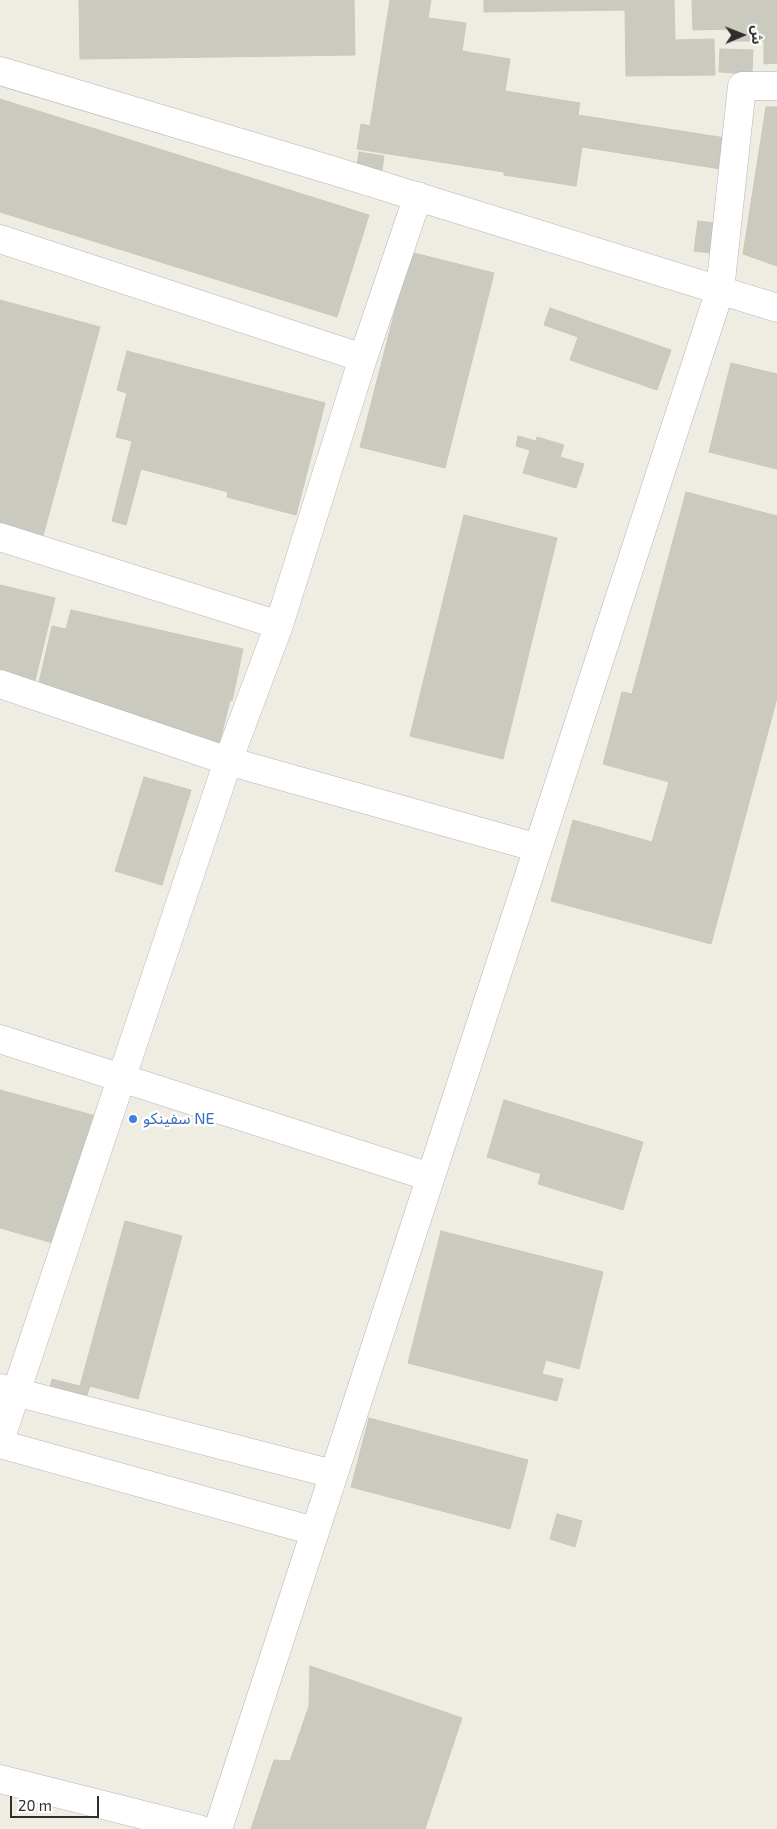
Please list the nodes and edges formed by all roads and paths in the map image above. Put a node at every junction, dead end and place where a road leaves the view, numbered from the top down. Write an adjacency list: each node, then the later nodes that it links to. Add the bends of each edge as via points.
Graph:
1 (0, 71): 3 (street)
2 (777, 86): 5 (street, via 742,86)
3 (418, 196): 5 (street); 7 (street)
4 (0, 239): 7 (street)
5 (720, 290): 6 (street); 12 (street)
6 (777, 308)
7 (364, 358): 9 (street)
8 (0, 537): 9 (street)
9 (279, 625): 11 (street)
10 (0, 684): 11 (street)
11 (228, 762): 12 (street); 14 (street)
12 (538, 848): 15 (street)
13 (0, 1039): 14 (street)
14 (122, 1079): 15 (street); 16 (street)
15 (430, 1178): 19 (street)
16 (8, 1391): 17 (street); 19 (street)
17 (0, 1440)
18 (0, 1444): 20 (street)
19 (333, 1474): 20 (street)
20 (314, 1531): 23 (street)
21 (0, 1779): 22 (street)
22 (199, 1829)
23 (218, 1829)

